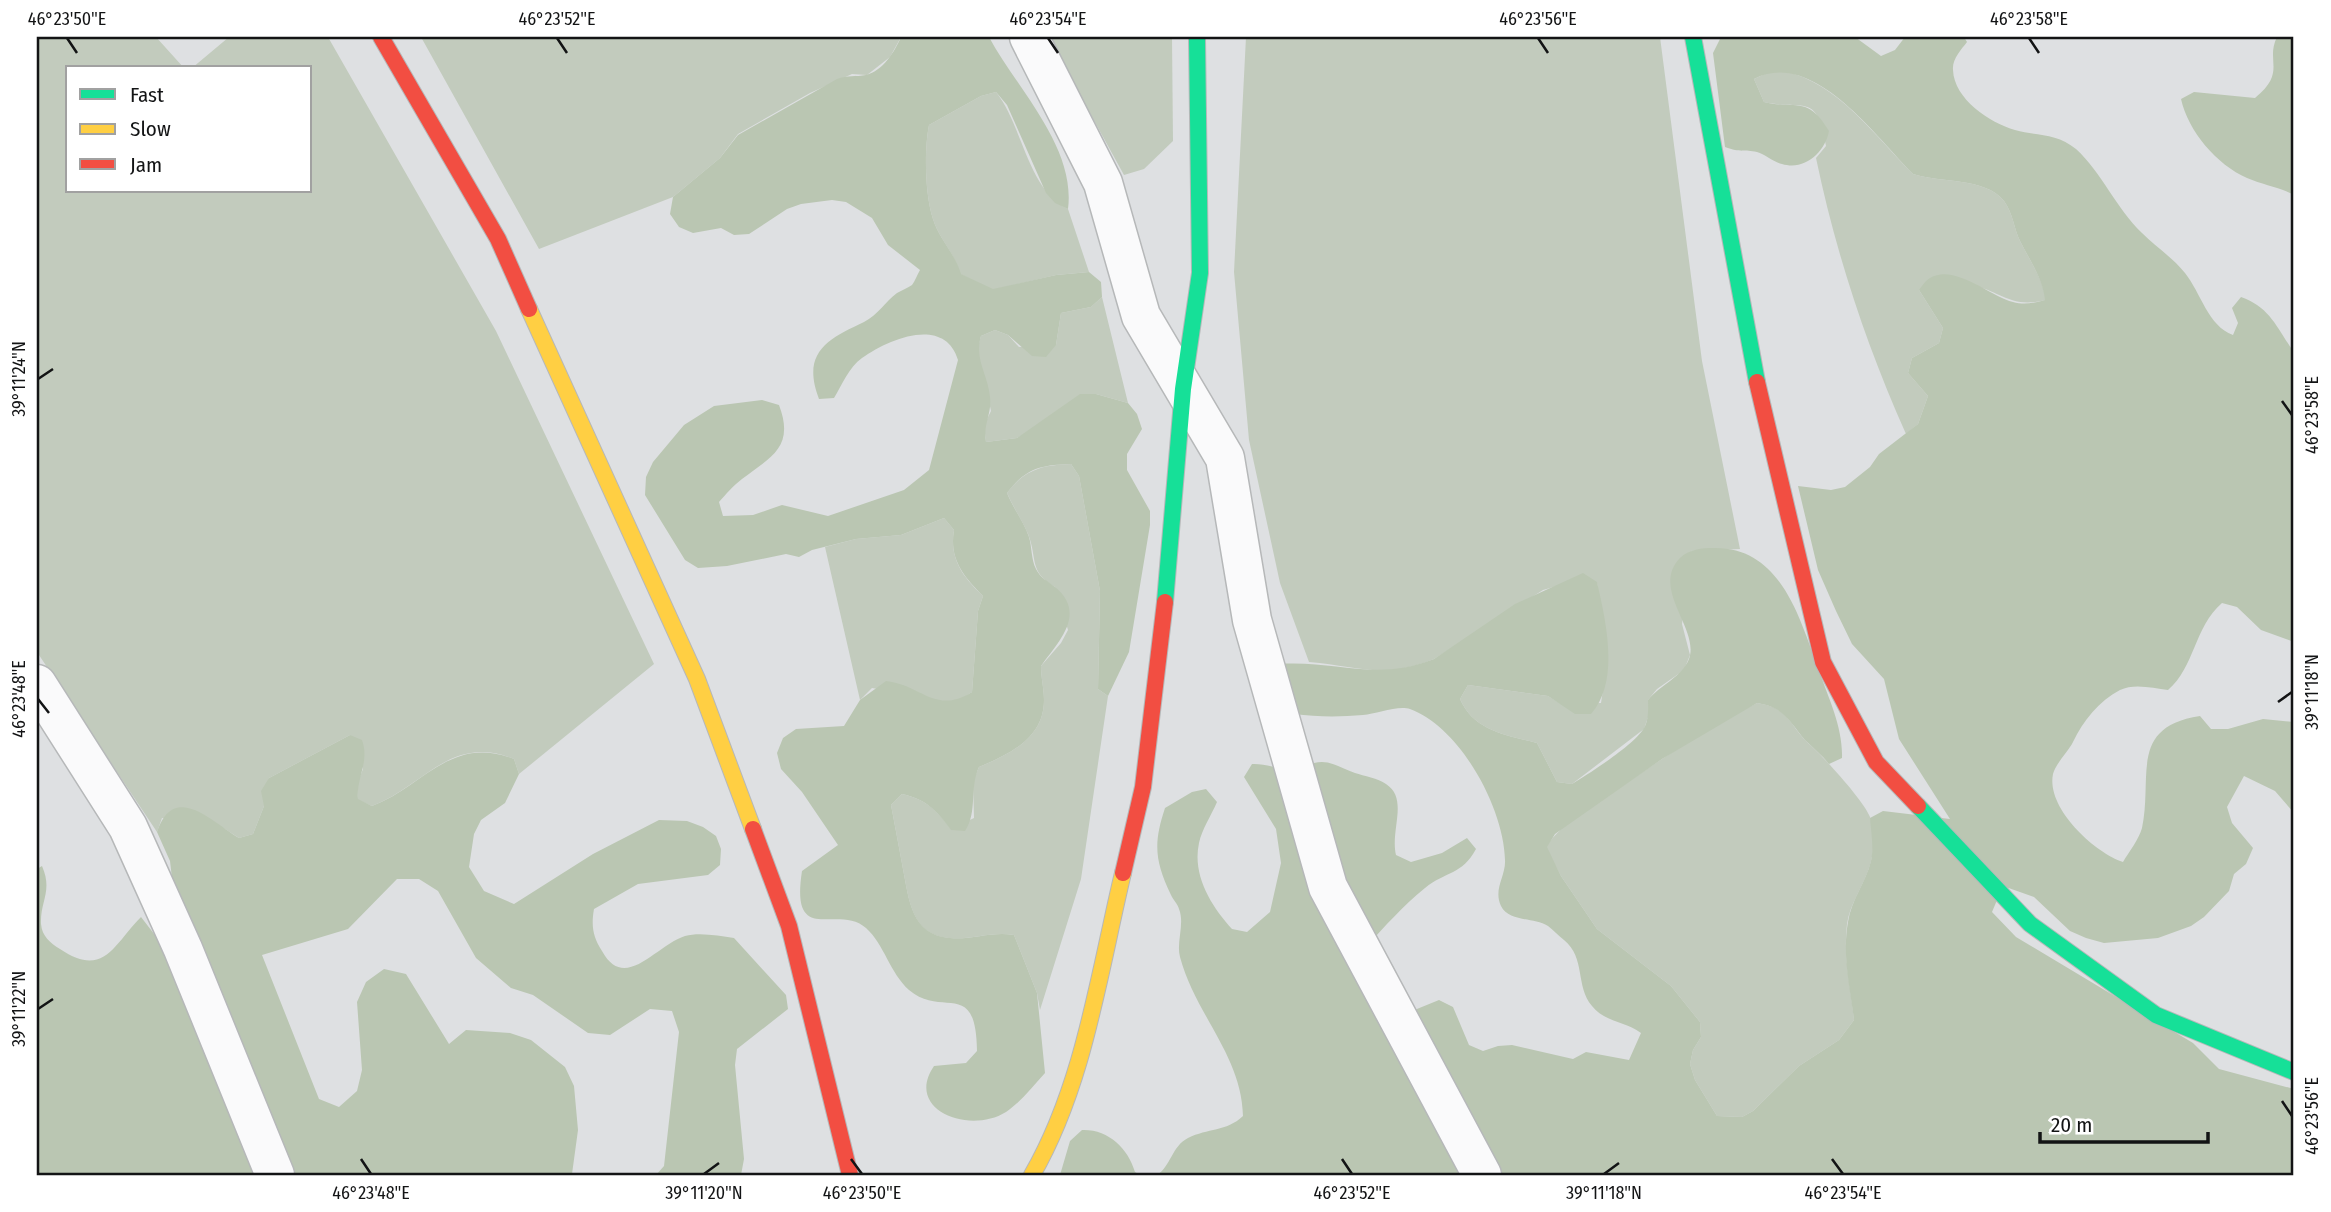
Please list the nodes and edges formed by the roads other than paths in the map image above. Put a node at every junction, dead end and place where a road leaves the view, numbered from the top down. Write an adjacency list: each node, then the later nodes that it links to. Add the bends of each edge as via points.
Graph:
1 (381, 37): 9 (street, via 498,239 697,679 789,926)
2 (1029, 37): 5 (street, via 1103,183 1141,316)
3 (1197, 37): 5 (street, via 1200,273)
4 (1693, 37): 7 (street, via 1756,378 1794,549 1823,662 1877,762 2030,923 2156,1015)
5 (1183, 389): 10 (street, via 1171,548 1143,787 1076,1070); 11 (street, via 1226,458 1252,620 1328,887)
6 (37, 684): 8 (street, via 128,827)
7 (2294, 1072)
8 (275, 1175)
9 (850, 1175)
10 (1032, 1175)
11 (1482, 1175)

